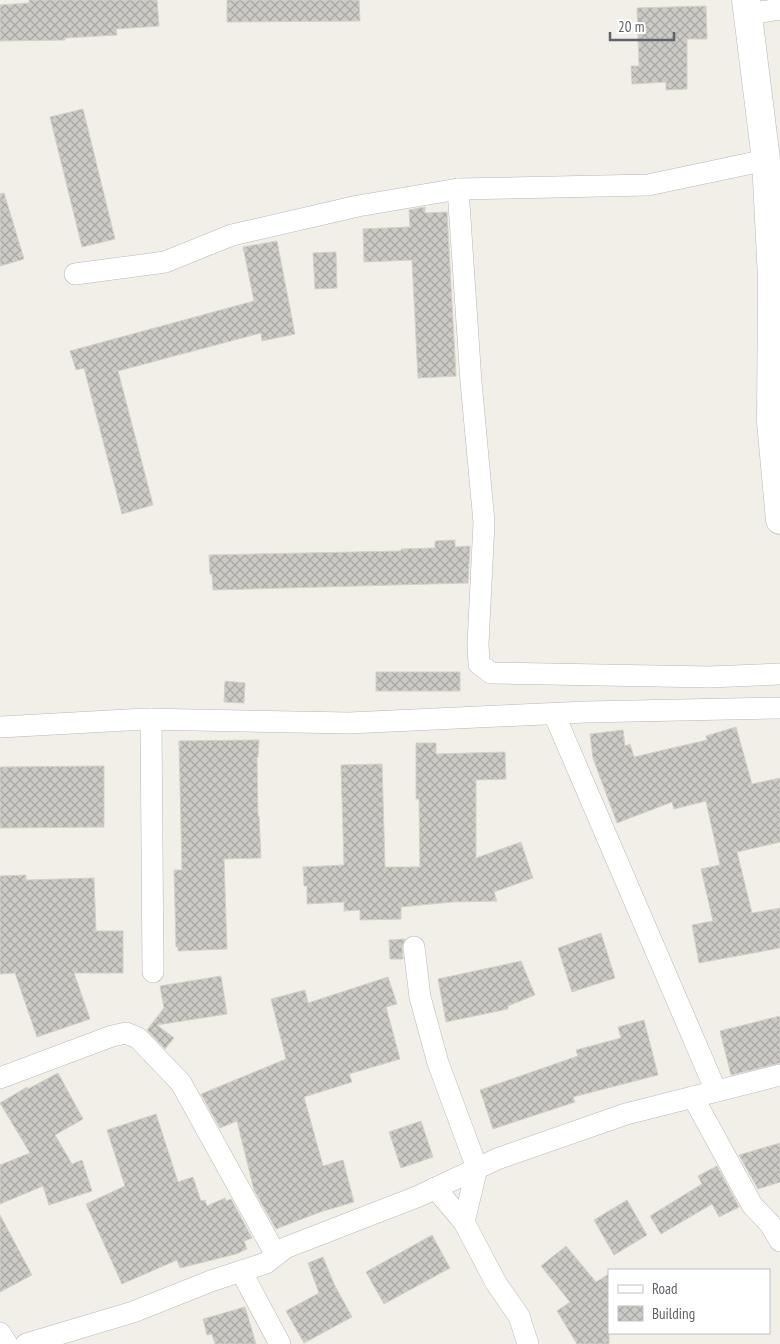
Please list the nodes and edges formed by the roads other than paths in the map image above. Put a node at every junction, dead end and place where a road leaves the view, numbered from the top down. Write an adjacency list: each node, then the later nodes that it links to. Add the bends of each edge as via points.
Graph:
1 (747, 7): 2 (street); 3 (street)
2 (780, 10)
3 (766, 160): 4 (street, via 648,185); 6 (street)
4 (458, 189): 5 (street, via 358,206 232,235 164,262); 8 (street, via 484,522 479,664 491,673 708,677)
5 (75, 274)
6 (776, 298): 7 (street, via 771,422)
7 (780, 520)
8 (780, 674)
9 (780, 708): 10 (street)
10 (554, 714): 11 (street, via 349,723); 17 (street)
11 (152, 719): 12 (street); 14 (street)
12 (0, 727)
13 (414, 947): 19 (street, via 420,997 438,1063)
14 (153, 972)
15 (780, 1075): 17 (street)
16 (0, 1078): 23 (street, via 112,1036 126,1034 138,1038 181,1083)
17 (716, 1091): 18 (street)
18 (693, 1097): 19 (street, via 626,1114); 22 (street, via 752,1205 770,1224)
19 (477, 1168): 20 (street); 21 (street)
20 (435, 1188): 21 (street); 23 (street, via 285,1248)
21 (464, 1222): 29 (street, via 496,1283 519,1316)
22 (780, 1241)
23 (276, 1255): 24 (street, via 266,1263)
24 (241, 1271): 27 (street, via 133,1312); 28 (street)
25 (0, 1333): 26 (street)
26 (7, 1344)
27 (26, 1344)
28 (280, 1344)
29 (528, 1344)

